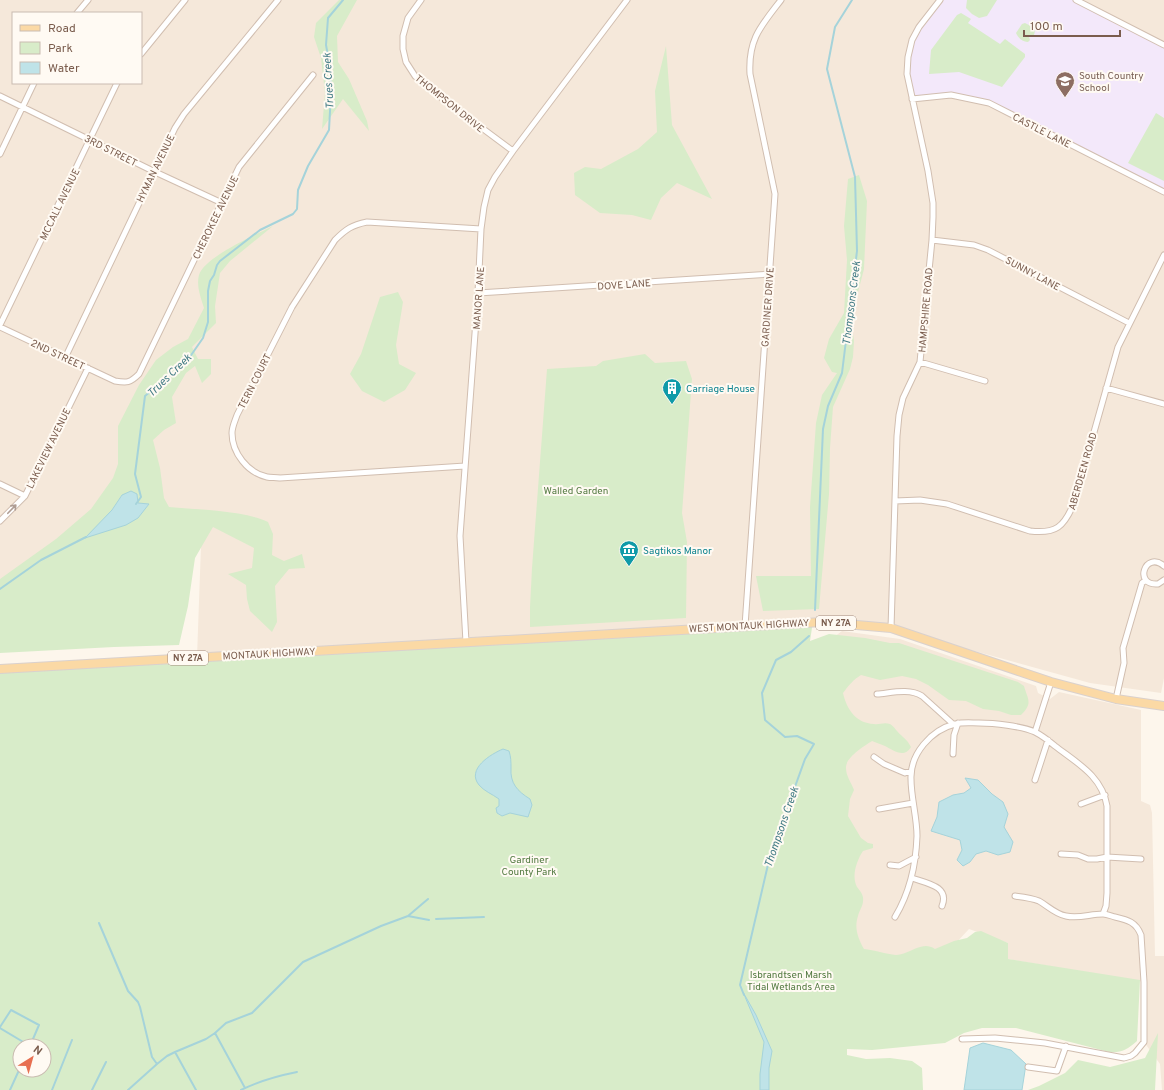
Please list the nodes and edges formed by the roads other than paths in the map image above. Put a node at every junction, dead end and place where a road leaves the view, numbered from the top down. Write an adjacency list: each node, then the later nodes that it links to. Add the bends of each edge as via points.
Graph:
1 (88, 0): 9 (street)
2 (185, 0): 11 (street)
3 (278, 0): 21 (street, HYMAN AVENUE, via 184,114)
4 (421, 0): 19 (street, THOMPSON DRIVE, via 408,18 403,36 402,49 406,62 415,76 439,96)
5 (627, 0): 19 (street, MANOR LANE)
6 (780, 0): 27 (street, GARDINER DRIVE, via 753,39 749,59 775,194)
7 (940, 0): 16 (street, HAMPSHIRE ROAD, via 912,40 907,74)
8 (1076, 0): 10 (street)
9 (78, 12)
10 (1164, 45)
11 (142, 53)
12 (313, 75): 23 (street, CHEROKEE AVENUE, via 239,167)
13 (34, 84): 17 (street)
14 (117, 84): 18 (street, MCCALL AVENUE)
15 (0, 96): 17 (street, 3RD STREET)
16 (912, 100): 22 (street, CASTLE LANE, via 951,95 989,103); 25 (street, HAMPSHIRE ROAD, via 933,203)
17 (23, 107): 18 (street, 3RD STREET); 20 (street)
18 (90, 140): 21 (street, 3RD STREET); 30 (street, MCCALL AVENUE)
19 (513, 151): 24 (street, MANOR LANE, via 488,190)
20 (0, 154)
21 (153, 171): 23 (street, 3RD STREET); 31 (street, HYMAN AVENUE)
22 (1164, 192)
23 (222, 203): 34 (street, CHEROKEE AVENUE, via 139,374 132,381)
24 (481, 229): 28 (street, MANOR LANE); 38 (street, TERN COURT, via 367,222 343,231 292,307 237,415 232,432 233,445 239,457 246,466 267,477)
25 (932, 240): 29 (street, SUNNY LANE, via 974,245 988,250); 32 (street, HAMPSHIRE ROAD)
26 (1164, 255): 29 (street, ABERDEEN ROAD)
27 (770, 274): 28 (street, DOVE LANE); 46 (street, GARDINER DRIVE)
28 (478, 292): 38 (street, MANOR LANE)
29 (1129, 323): 36 (street, ABERDEEN ROAD, via 1118,346)
30 (0, 326): 31 (street, 2ND STREET)
31 (65, 358): 33 (street, 2ND STREET)
32 (920, 362): 35 (street); 41 (street, HAMPSHIRE ROAD, via 899,415)
33 (88, 368): 34 (street, 2ND STREET); 40 (street, LAKEVIEW AVENUE)
34 (115, 381)
35 (985, 381)
36 (1106, 388): 37 (street); 41 (street, ABERDEEN ROAD, via 1070,514 1064,523 1054,530 1030,531 947,504 920,500)
37 (1164, 404)
38 (465, 466): 48 (street, MANOR LANE, via 460,536)
39 (0, 484): 40 (street)
40 (25, 496): 42 (street, LAKEVIEW AVENUE, one-way to 40)
41 (895, 501): 47 (street, HAMPSHIRE ROAD)
42 (0, 521)
43 (1164, 566): 44 (street, via 1156,562 1148,564 1144,572)
44 (1146, 580): 45 (street, via 1154,584); 52 (street, via 1142,583 1122,648 1124,663)
45 (1164, 580)
46 (745, 626): 47 (main road, WEST MONTAUK HIGHWAY / NY 27A, via 822,622); 48 (main road, WEST MONTAUK HIGHWAY / NY 27A)
47 (891, 628): 50 (main road, WEST MONTAUK HIGHWAY / NY 27A)
48 (466, 642): 49 (main road, MONTAUK HIGHWAY / NY 27A)
49 (0, 669)
50 (1051, 682): 52 (main road, WEST MONTAUK HIGHWAY / NY 27A); 55 (street)
51 (877, 694): 54 (street, via 916,692)
52 (1116, 699): 53 (main road, WEST MONTAUK HIGHWAY / NY 27A)
53 (1164, 706)
54 (956, 724): 55 (street, via 990,723); 57 (street); 59 (street, via 938,731 923,745)
55 (1035, 732): 56 (street)
56 (1048, 740): 60 (street); 61 (street, via 1091,774)
57 (954, 754)
58 (874, 757): 59 (street, via 905,773)
59 (911, 771): 62 (street)
60 (1034, 780)
61 (1105, 795): 63 (street); 67 (street)
62 (913, 802): 64 (street); 66 (street, via 917,834)
63 (1081, 804)
64 (880, 809)
65 (1061, 854): 67 (street, via 1078,855 1088,859)
66 (916, 857): 69 (street, via 899,866); 70 (street)
67 (1107, 857): 68 (street); 73 (street, via 1106,906)
68 (1141, 859)
69 (890, 865)
70 (912, 878): 72 (street, via 941,890 944,896); 74 (street)
71 (1015, 896): 73 (street, via 1039,901 1064,916 1076,918)
72 (942, 906)
73 (1103, 914): 76 (street, via 1125,919 1139,928 1144,982 1144,1042 1135,1053 1124,1058)
74 (895, 917)
75 (962, 1039): 76 (street, via 1006,1039)
76 (1066, 1046): 77 (street, via 1057,1071)
77 (1028, 1067)

